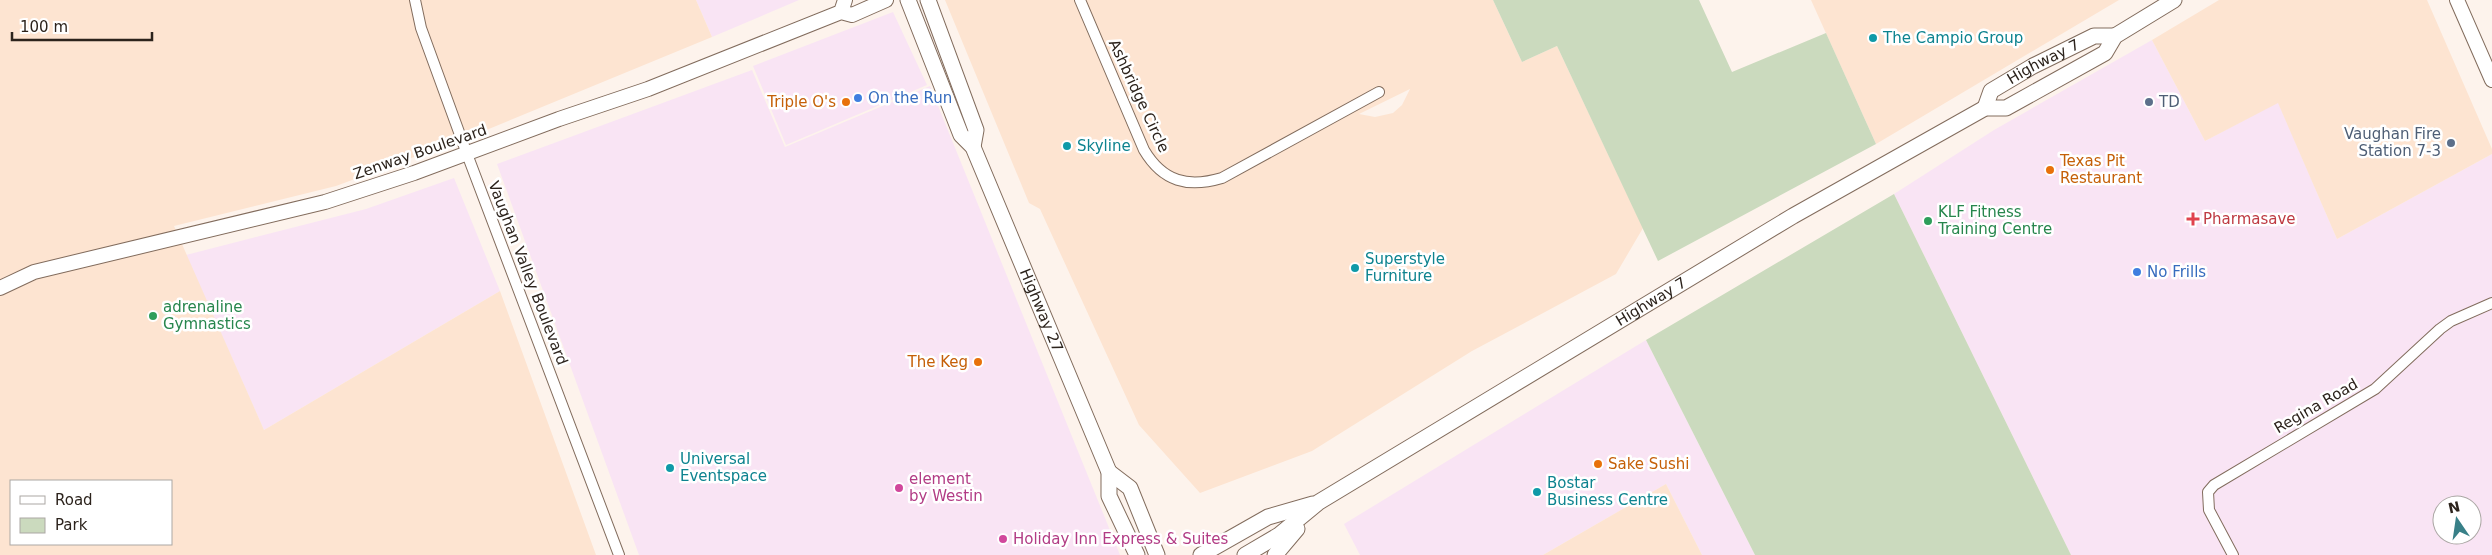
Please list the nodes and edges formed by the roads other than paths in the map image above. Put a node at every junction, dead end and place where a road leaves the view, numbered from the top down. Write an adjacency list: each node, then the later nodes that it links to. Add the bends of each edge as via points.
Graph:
1 (415, 0): 14 (street, Vaughan Valley Boulevard, via 421,28)
2 (886, 0): 8 (street, Zenway Boulevard, via 852,14)
3 (908, 0): 13 (main road, Highway 27, via 961,135)
4 (928, 0): 13 (main road, Highway 27, via 976,130)
5 (1080, 0): 11 (street, Ashbridge Circle, via 1144,150 1155,165 1180,181 1203,183 1222,178)
6 (2174, 0): 9 (main road, Highway 7)
7 (2457, 0): 10 (street)
8 (843, 6): 14 (street, Zenway Boulevard, via 665,83)
9 (2115, 36): 12 (main road, Highway 7, via 2105,53 2006,108); 12 (main road, Highway 7, via 2094,36 2033,66 1990,91)
10 (2492, 80)
11 (1379, 92)
12 (1985, 108): 18 (main road, Highway 7, via 1793,216)
13 (973, 147): 17 (main road, Highway 27)
14 (467, 154): 15 (street, Zenway Boulevard, via 325,202 34,272); 19 (street, Vaughan Valley Boulevard)
15 (0, 288)
16 (2492, 303): 25 (street, Regina Road, via 2440,329 2375,389 2214,485 2208,492 2209,510)
17 (1109, 472): 20 (main road, Highway 27, via 1110,496); 21 (main road, Highway 27, via 1130,488)
18 (1319, 502): 22 (main road, Highway 7, via 1268,517); 23 (main road, Highway 7, via 1279,535); 24 (main road)
19 (619, 555)
20 (1137, 555)
21 (1157, 555)
22 (1201, 555)
23 (1245, 555)
24 (1275, 555)
25 (2233, 555)

